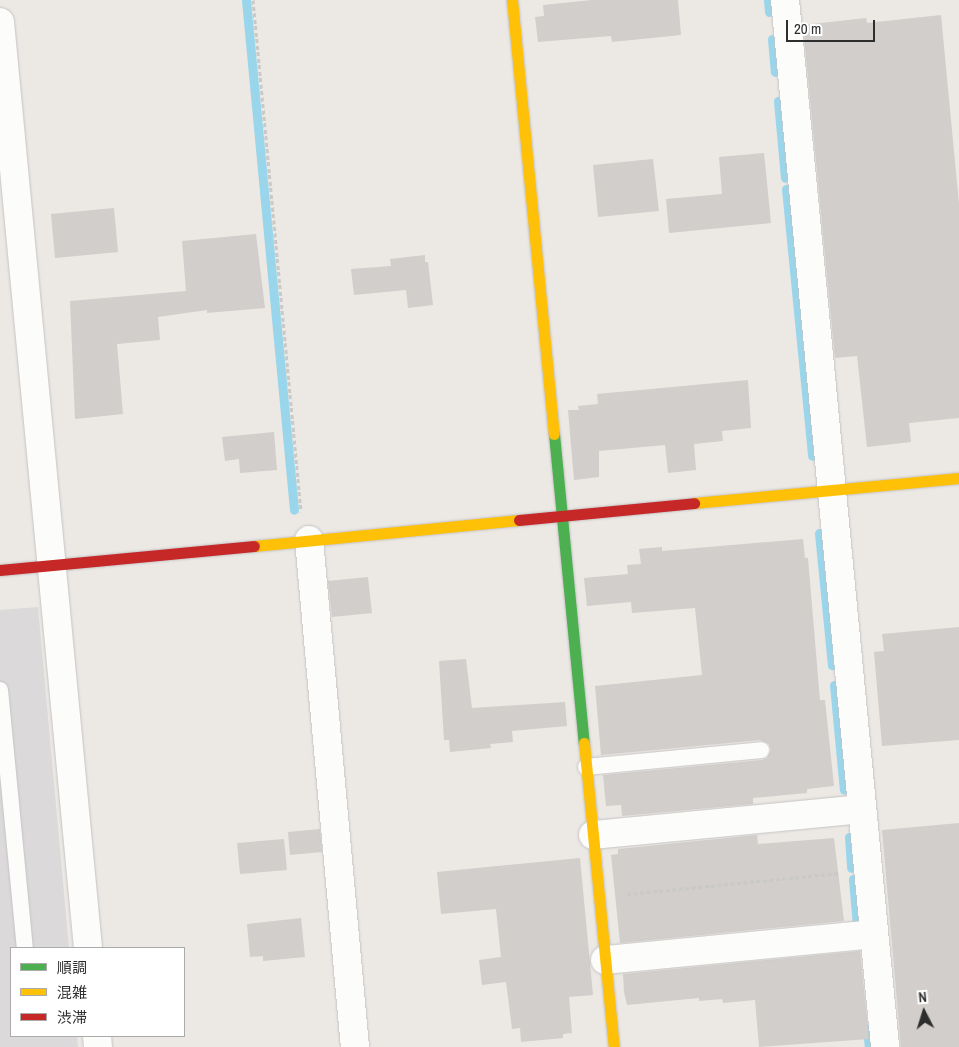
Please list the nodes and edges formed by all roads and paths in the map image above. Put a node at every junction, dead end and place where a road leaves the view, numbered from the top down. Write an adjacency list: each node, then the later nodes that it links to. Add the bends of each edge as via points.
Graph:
1 (253, 0): 8 (path)
2 (512, 0): 7 (street)
3 (785, 0): 6 (street)
4 (0, 22): 9 (street)
5 (959, 478): 6 (street)
6 (831, 490): 7 (street); 14 (street)
7 (561, 516): 8 (street); 13 (street)
8 (306, 540): 9 (street); 22 (street)
9 (50, 565): 10 (street); 20 (street)
10 (0, 570)
11 (0, 690): 19 (lane)
12 (761, 750): 13 (lane)
13 (586, 767): 15 (street)
14 (862, 809): 15 (street); 16 (street)
15 (592, 835): 17 (street)
16 (868, 871): 17 (path); 18 (street)
17 (599, 897): 21 (street)
18 (874, 934): 21 (street); 24 (street)
19 (25, 947)
20 (88, 947)
21 (605, 960): 23 (street)
22 (355, 1047)
23 (614, 1047)
24 (885, 1047)

